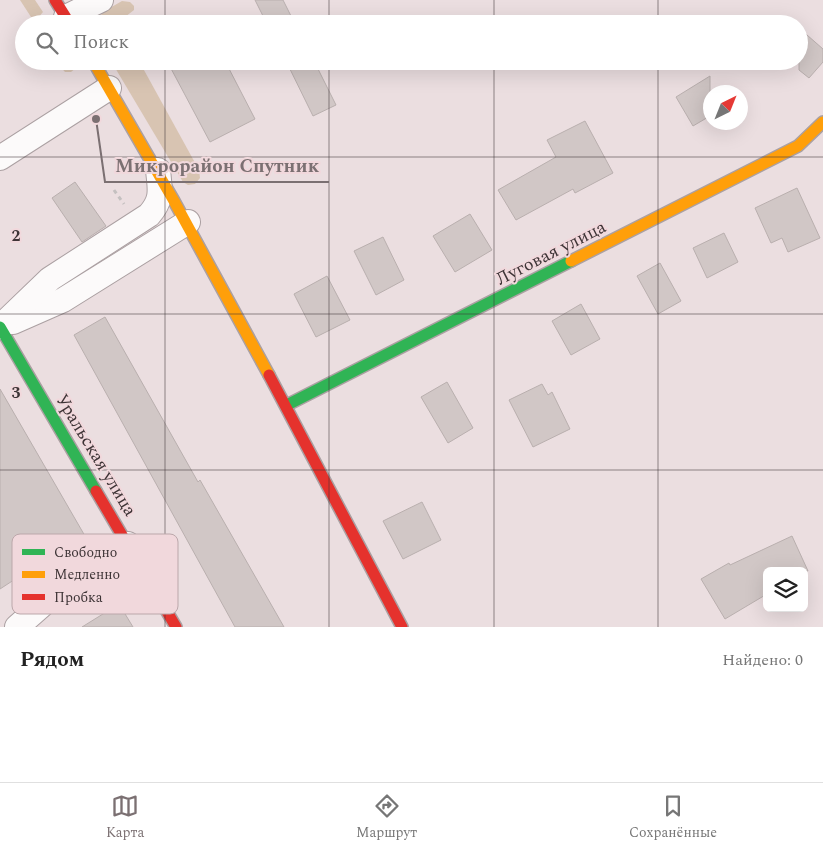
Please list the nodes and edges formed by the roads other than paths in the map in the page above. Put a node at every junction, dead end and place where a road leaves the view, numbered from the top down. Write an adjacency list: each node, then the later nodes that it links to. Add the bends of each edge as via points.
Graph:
1 (101, 0): 2 (street)
2 (64, 14)
3 (98, 70): 4 (street)
4 (109, 88): 6 (street); 7 (street)
5 (823, 122): 10 (street, Луговая улица, via 798,146)
6 (0, 158)
7 (158, 170): 8 (street); 9 (street, via 160,195 157,206 149,215 50,279)
8 (184, 216): 9 (street, via 63,300); 10 (street)
9 (0, 327): 11 (street, Уральская улица)
10 (287, 405): 16 (street)
11 (122, 534)
12 (32, 614): 14 (street)
13 (168, 614): 15 (street, Уральская улица)
14 (17, 627)
15 (176, 627)
16 (402, 627)

